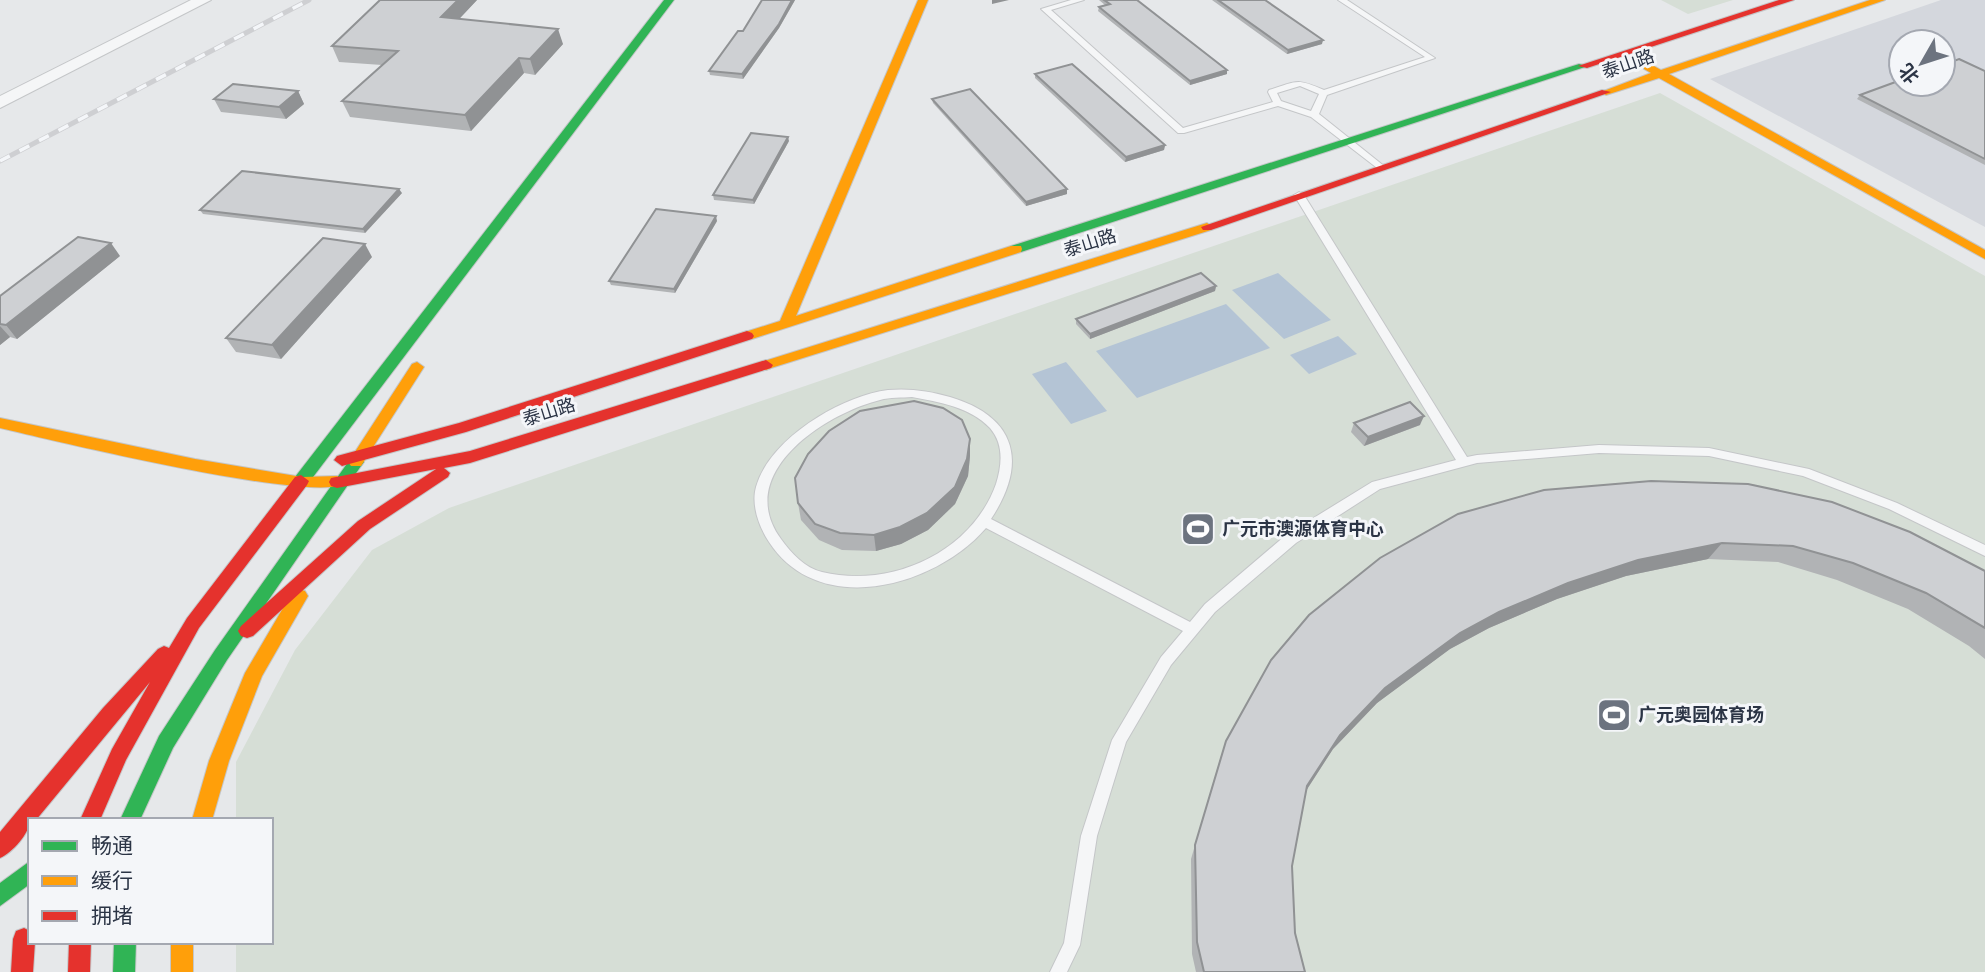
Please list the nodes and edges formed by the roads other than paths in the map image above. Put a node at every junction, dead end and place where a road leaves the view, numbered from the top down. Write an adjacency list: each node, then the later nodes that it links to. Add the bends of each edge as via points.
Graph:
1 (203, 0): 13 (street)
2 (668, 0): 29 (main road)
3 (688, 0): 11 (main road)
4 (923, 0): 20 (main road)
5 (1080, 0): 14 (lane, via 1045,9 1181,131)
6 (1342, 0): 12 (lane, via 1431,58)
7 (1789, 0): 9 (main road, 泰山路)
8 (1881, 0): 10 (main road, 泰山路)
9 (1623, 53): 10 (main road); 16 (main road, 泰山路)
10 (1660, 74): 17 (main road, 泰山路); 19 (main road)
11 (622, 89)
12 (1325, 93): 14 (lane, via 1300,83 1272,92); 15 (lane)
13 (0, 103)
14 (1278, 103): 15 (lane)
15 (1314, 115): 16 (lane)
16 (1347, 141): 17 (lane); 20 (main road, 泰山路)
17 (1381, 167): 18 (main road, 泰山路)
18 (1299, 195): 26 (main road, 泰山路); 28 (lane)
19 (1985, 255)
20 (786, 322): 24 (main road, 泰山路, via 461,428)
21 (424, 358): 24 (main road)
22 (0, 407): 25 (main road)
23 (0, 423): 31 (main road, 泰山路)
24 (360, 456): 29 (main road, 泰山路); 30 (main road)
25 (251, 457)
26 (470, 457): 30 (main road, 泰山路); 34 (main road, via 401,495)
27 (288, 462): 29 (main road)
28 (1464, 462): 33 (lane, via 1599,449 1709,452 1805,472 1893,506); 36 (lane, via 1376,485 1291,538)
29 (313, 466): 31 (main road)
30 (342, 482): 31 (main road, 泰山路); 37 (main road)
31 (302, 483): 35 (main road)
32 (986, 522): 32 (lane, via 1002,490 1009,455 1001,435 979,414 948,400 912,393 878,396 828,415 795,438 774,464 759,494 764,524 787,558 819,577 857,581 902,575 965,543); 36 (lane)
33 (1985, 551)
34 (318, 563): 37 (main road); 40 (main road, via 254,673 219,761)
35 (193, 623): 38 (main road, via 119,755); 41 (main road, via 110,714)
36 (1192, 629): 52 (lane, via 1166,661 1119,740 1089,836 1072,945)
37 (221, 655): 39 (main road, via 166,742)
38 (91, 818)
39 (131, 818)
40 (203, 818)
41 (0, 848)
42 (28, 873): 43 (main road)
43 (0, 896)
44 (22, 939): 48 (main road)
45 (125, 944): 50 (main road)
46 (182, 944): 51 (main road)
47 (80, 945): 49 (main road)
48 (22, 972)
49 (79, 972)
50 (124, 972)
51 (182, 972)
52 (1058, 972)

